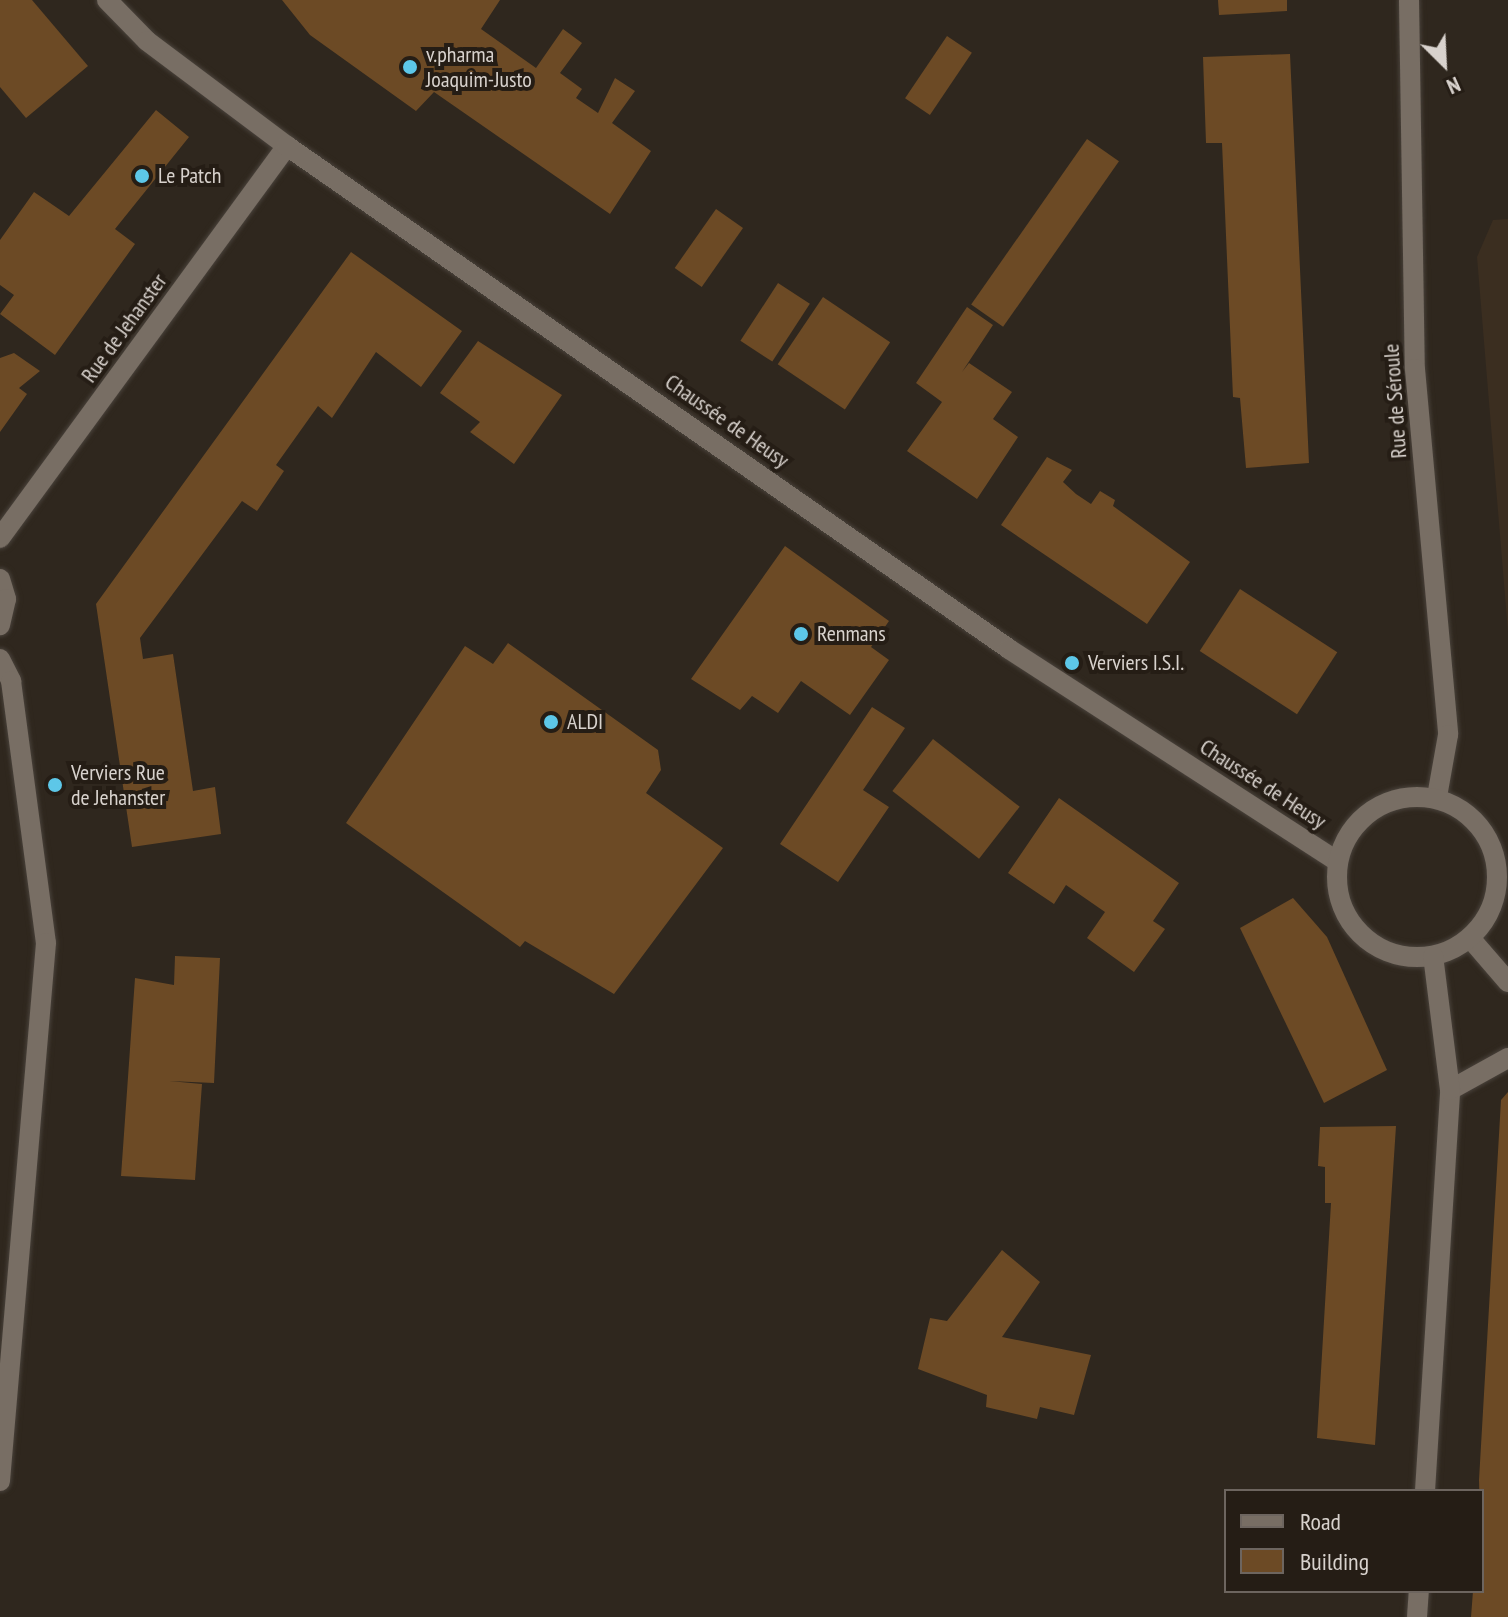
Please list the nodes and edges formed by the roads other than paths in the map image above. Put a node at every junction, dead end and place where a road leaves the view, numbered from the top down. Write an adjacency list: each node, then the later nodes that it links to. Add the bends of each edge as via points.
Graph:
1 (107, 0): 3 (main road, Chaussée de Heusy, via 147,41)
2 (1409, 0): 8 (main road, Rue de Séroule, via 1415,369 1448,735)
3 (287, 146): 4 (main road, Rue de Jehanster); 9 (main road, Chaussée de Heusy, via 1009,649)
4 (0, 538)
5 (0, 579): 6 (main road)
6 (0, 625)
7 (0, 659): 15 (main road, via 11,681 46,943)
8 (1437, 797): 9 (main road, via 1379,807 1355,826); 10 (main road, via 1463,811 1493,851 1494,902)
9 (1335, 860): 11 (main road, via 1344,911 1361,935 1386,952)
10 (1470, 938): 11 (main road); 12 (main road)
11 (1433, 956): 14 (main road)
12 (1508, 982)
13 (1508, 1058): 14 (main road)
14 (1450, 1090): 16 (main road)
15 (0, 1481)
16 (1425, 1489)
17 (1419, 1593): 18 (main road)
18 (1417, 1617)

